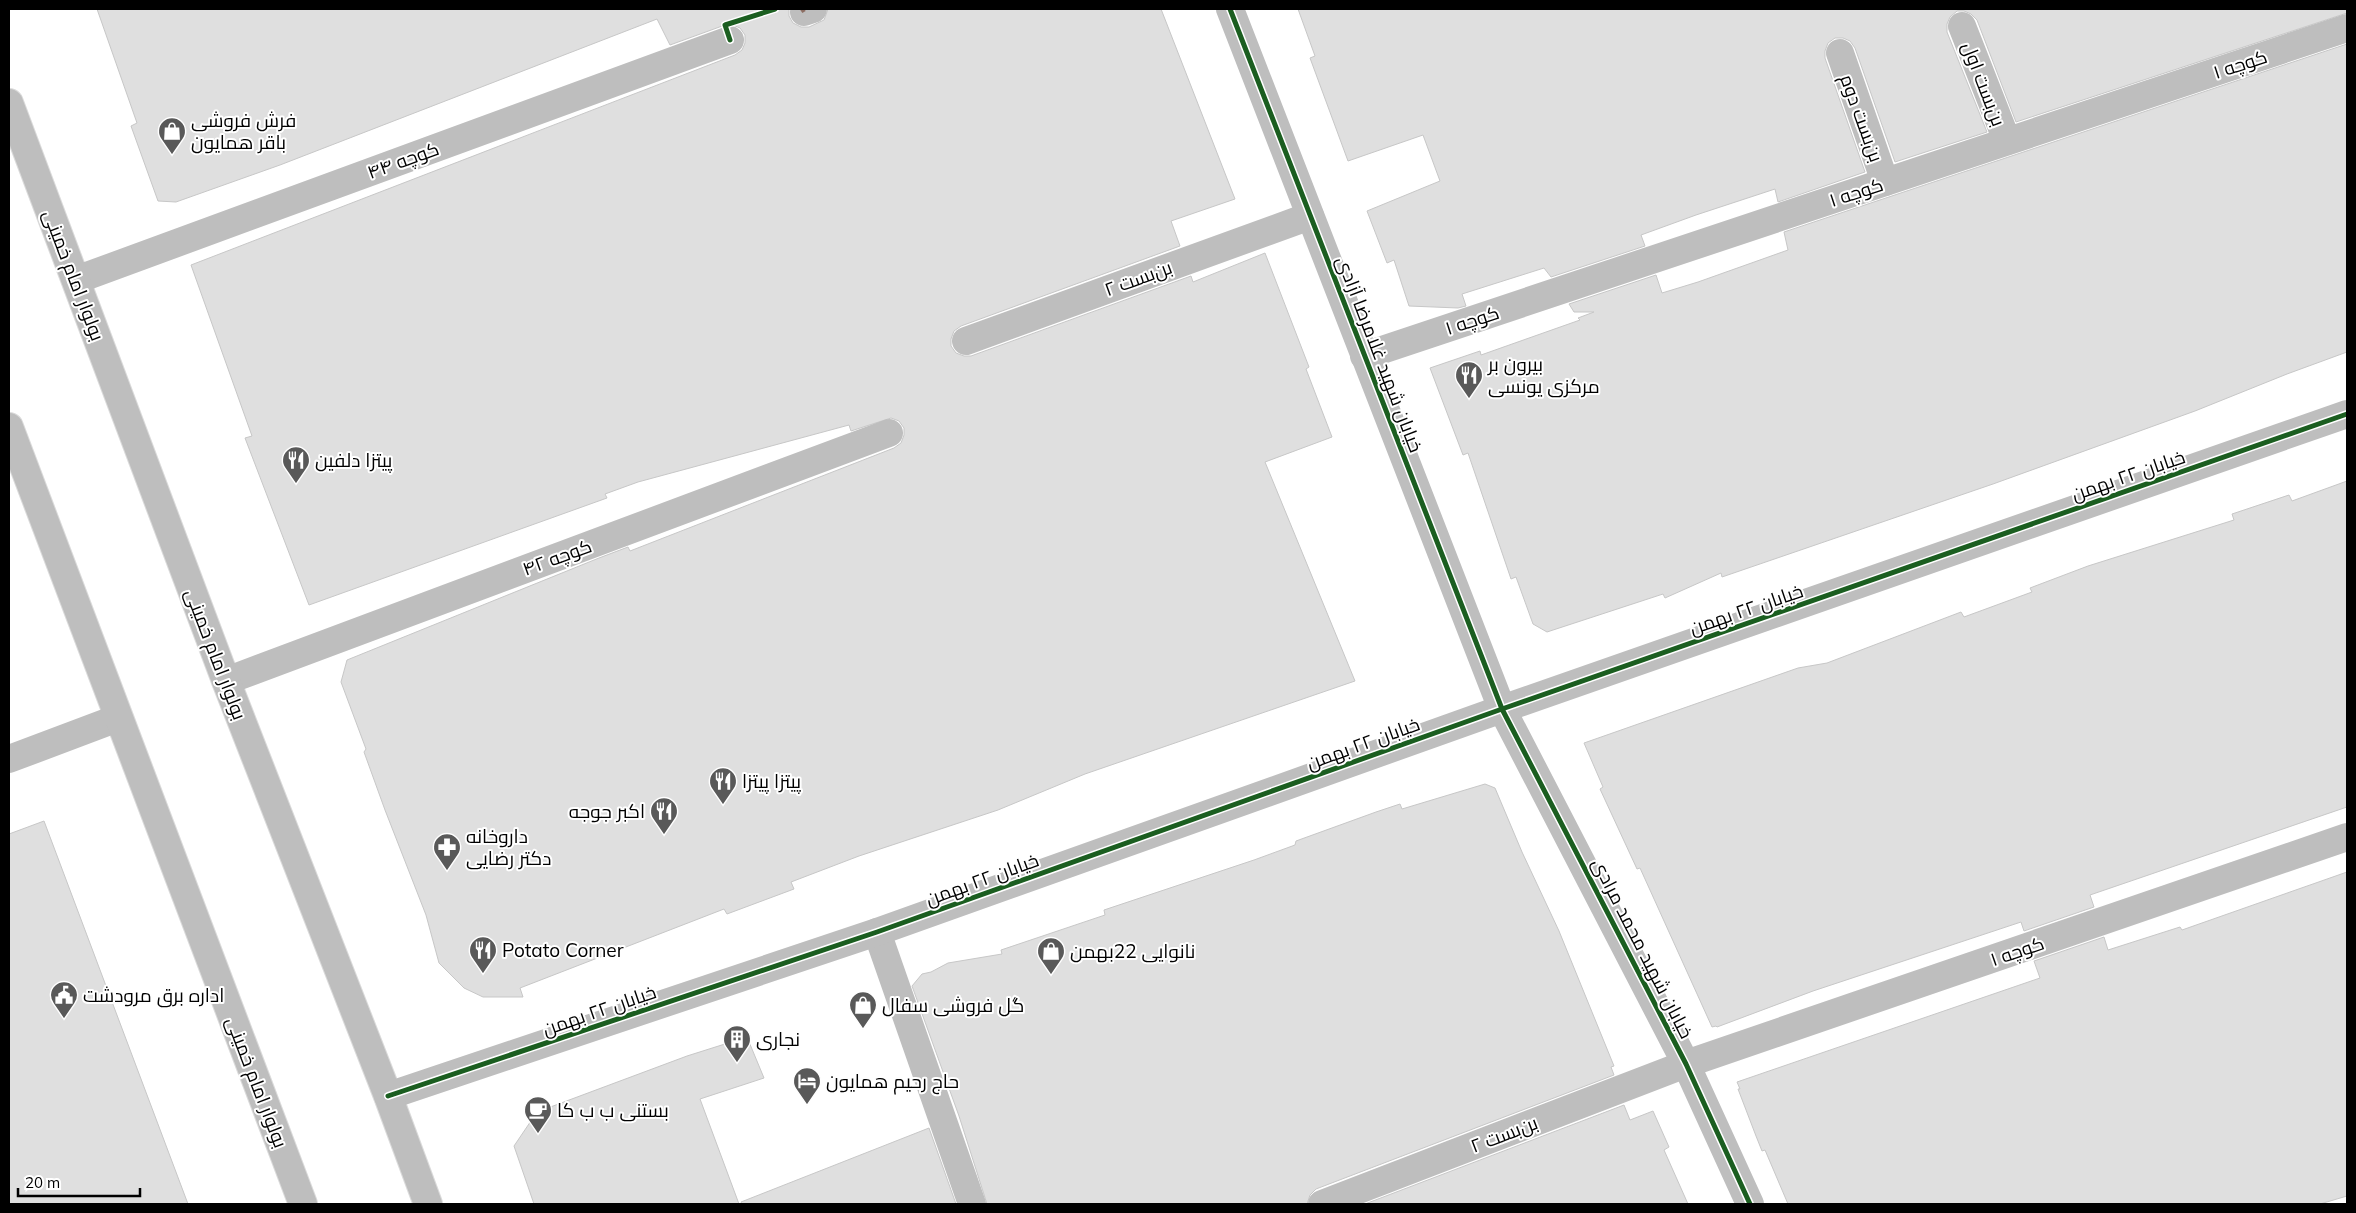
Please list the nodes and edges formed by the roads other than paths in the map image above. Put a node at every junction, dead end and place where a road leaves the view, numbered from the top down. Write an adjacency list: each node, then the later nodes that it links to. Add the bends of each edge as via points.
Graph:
1 (1230, 9): 9 (street, خیابان شهید غلامرضا آزادی)
2 (1962, 26): 7 (street, بن‌بست اول)
3 (2347, 28): 7 (street, کوچه ۱)
4 (730, 40): 10 (street, کوچه ۴۴)
5 (1840, 54): 8 (street, بن‌بست دوم)
6 (9, 102): 10 (street, بولوار امام خمینی)
7 (2007, 141): 8 (street, کوچه ۱)
8 (1885, 182): 12 (street, کوچه ۱)
9 (1310, 216): 11 (street, بن‌بست ۲); 12 (street, خیابان شهید غلامرضا آزادی)
10 (76, 280): 16 (street, بولوار امام خمینی)
11 (966, 341)
12 (1364, 356): 17 (street, خیابان شهید غلامرضا آزادی)
13 (2347, 414): 17 (street, خیابان ۲۲ بهمن)
14 (9, 426): 18 (street, بولوار امام خمینی)
15 (889, 434): 16 (street, کوچه ۴۲)
16 (226, 681): 23 (street, بولوار امام خمینی)
17 (1502, 710): 21 (street, خیابان ۲۲ بهمن); 22 (street, خیابان شهید محمد مرادی)
18 (118, 718): 19 (street); 24 (street, بولوار امام خمینی)
19 (9, 759)
20 (2347, 837): 22 (street, کوچه ۱)
21 (877, 932): 23 (street, خیابان ۲۲ بهمن); 26 (street)
22 (1686, 1064): 27 (street, بن‌بست ۲); 28 (street, خیابان شهید محمد مرادی)
23 (388, 1096): 25 (street, بولوار امام خمینی)
24 (303, 1204)
25 (428, 1204)
26 (972, 1204)
27 (1322, 1204)
28 (1750, 1204)

